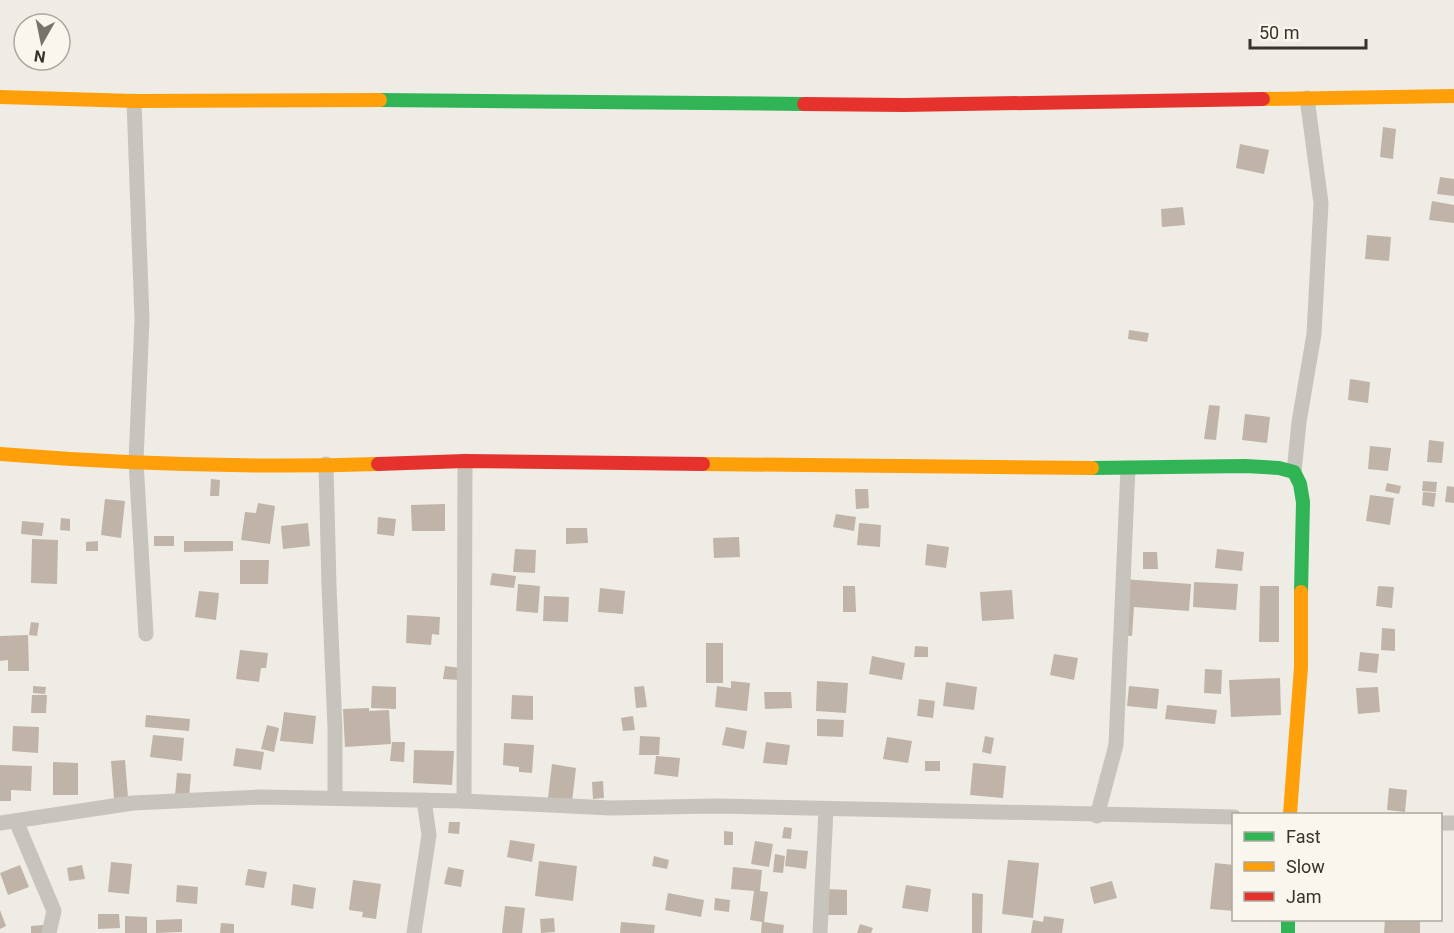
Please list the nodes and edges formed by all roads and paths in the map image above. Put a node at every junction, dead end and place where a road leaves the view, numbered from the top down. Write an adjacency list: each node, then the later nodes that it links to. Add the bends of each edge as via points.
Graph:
1 (1454, 96): 3 (street)
2 (0, 97): 4 (street)
3 (1307, 98): 4 (street, via 904,105); 10 (street, via 1321,203 1314,334)
4 (134, 101): 6 (street, via 142,320)
5 (0, 454): 6 (street)
6 (136, 461): 8 (street); 11 (street)
7 (465, 461): 8 (street); 9 (street); 14 (street)
8 (326, 464): 12 (street)
9 (1128, 468): 10 (street, via 1245,466); 17 (street, via 1116,745)
10 (1294, 472): 16 (street, via 1303,502 1301,667)
11 (146, 634)
12 (335, 798): 13 (street); 19 (street, via 133,803)
13 (424, 800): 14 (street); 22 (street, via 429,835)
14 (464, 801): 15 (street, via 611,808)
15 (826, 809): 17 (street); 23 (street)
16 (1290, 813)
17 (1097, 816): 18 (street)
18 (1232, 818)
19 (16, 821): 20 (street); 21 (street, via 54,911)
20 (0, 823)
21 (50, 933)
22 (414, 933)
23 (820, 933)

